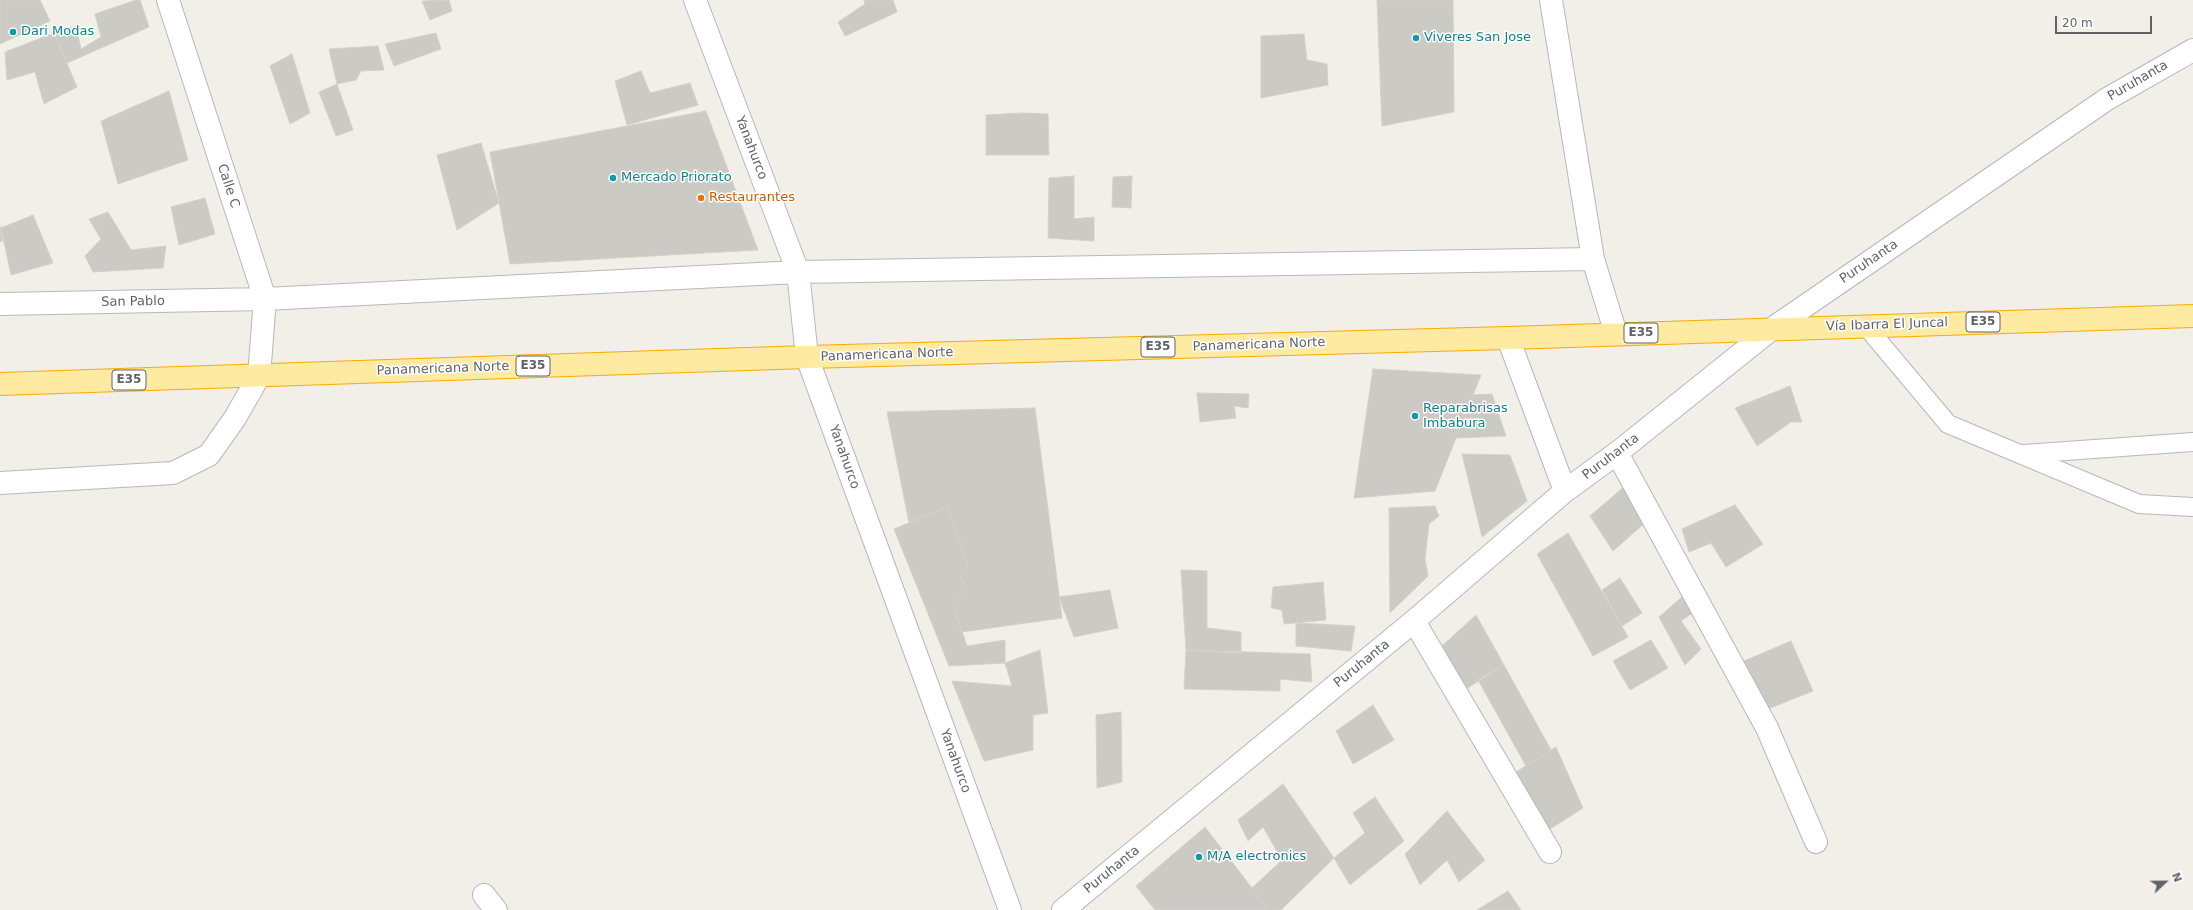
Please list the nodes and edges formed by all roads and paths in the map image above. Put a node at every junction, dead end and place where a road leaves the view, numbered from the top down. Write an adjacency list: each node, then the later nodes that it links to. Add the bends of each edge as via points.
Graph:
1 (168, 0): 7 (street, Calle C)
2 (695, 0): 6 (street, Yanahurco)
3 (1551, 0): 5 (street)
4 (2193, 50): 11 (street, Puruhanta, via 2107,99)
5 (1593, 259): 6 (street, San Pablo); 12 (street)
6 (798, 272): 7 (street, San Pablo); 14 (street, Yanahurco)
7 (265, 300): 8 (street, San Pablo); 15 (street, Calle C)
8 (0, 304)
9 (2193, 316): 10 (highway, Vía Ibarra El Juncal / E35)
10 (1865, 325): 11 (highway, Vía Ibarra El Juncal / E35); 19 (lane, via 1948,424)
11 (1774, 328): 12 (highway, Panamericana Norte / E35); 18 (street, Puruhanta)
12 (1616, 334): 13 (highway, Panamericana Norte / E35)
13 (1508, 338): 14 (highway, Panamericana Norte / E35); 21 (street)
14 (807, 357): 15 (highway, Panamericana Norte / E35); 26 (street, Yanahurco)
15 (258, 376): 16 (highway, Panamericana Norte / E35); 20 (street, via 235,418 209,455 173,473)
16 (0, 384)
17 (2193, 442): 19 (lane)
18 (1617, 453): 21 (street, Puruhanta); 24 (street, via 1767,728)
19 (2020, 454): 22 (lane, via 2139,504)
20 (0, 483)
21 (1565, 491): 23 (street, Puruhanta)
22 (2193, 507)
23 (1414, 621): 25 (street); 27 (street, Puruhanta)
24 (1816, 842)
25 (1550, 852)
26 (1010, 910)
27 (1063, 910)

